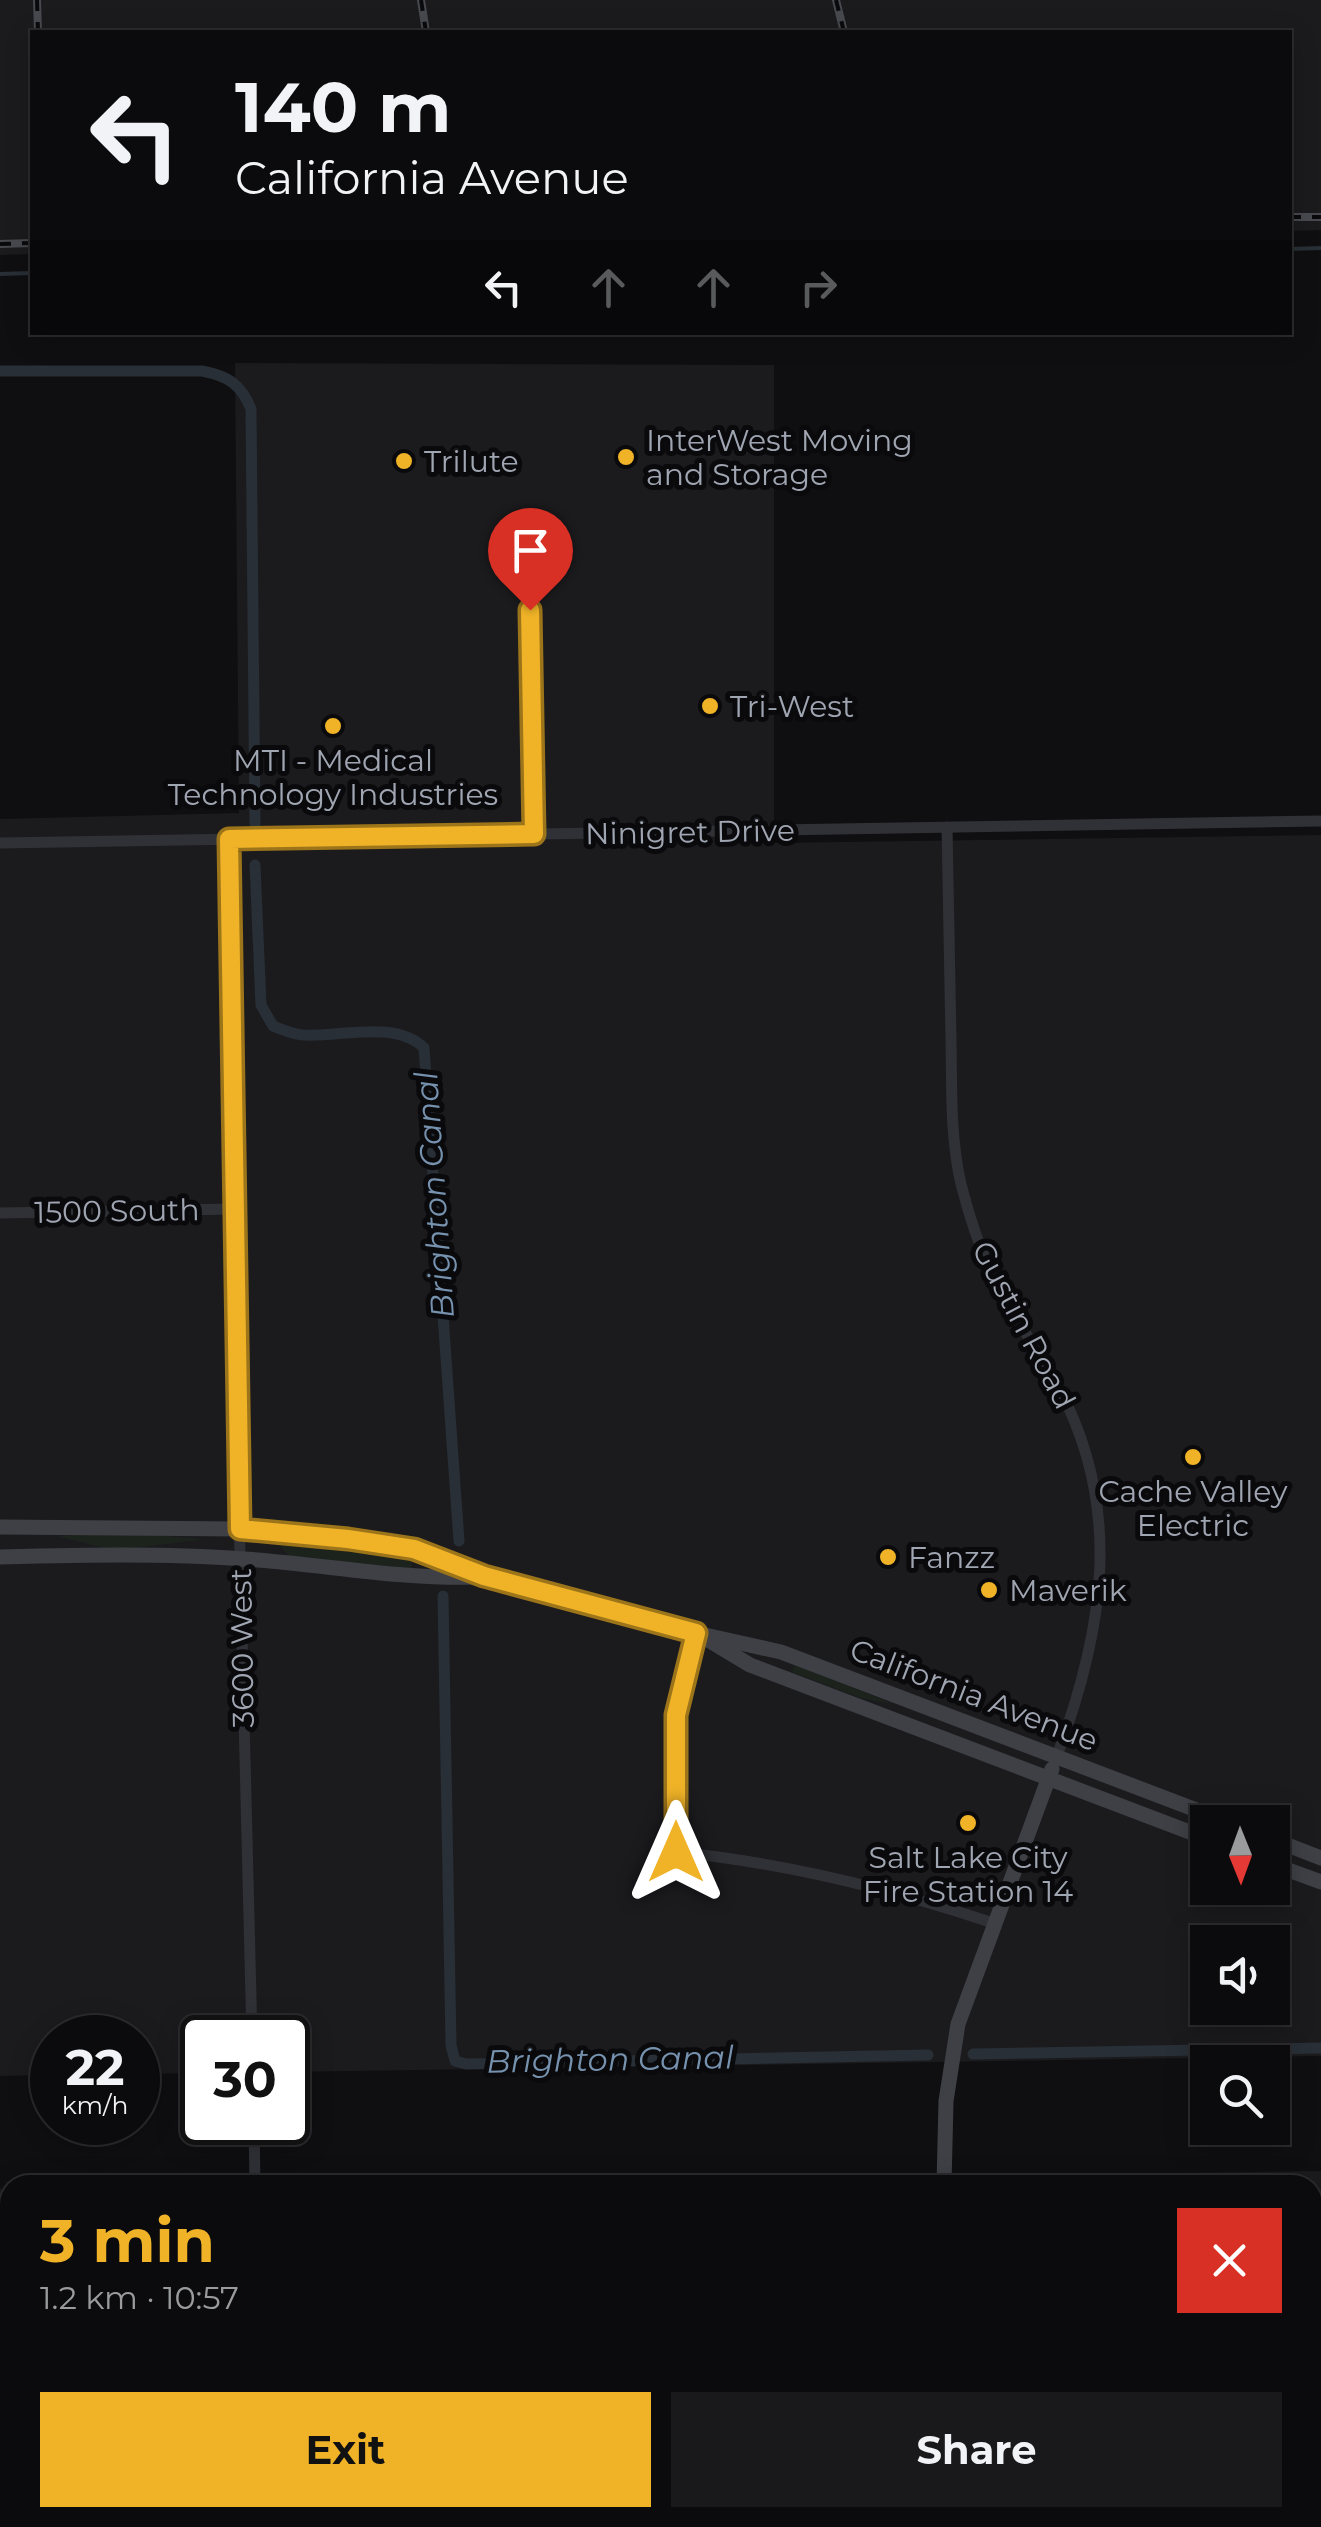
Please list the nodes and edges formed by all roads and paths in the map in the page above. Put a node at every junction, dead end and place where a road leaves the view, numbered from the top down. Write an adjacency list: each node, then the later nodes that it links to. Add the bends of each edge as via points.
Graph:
1 (530, 587): 4 (street)
2 (1321, 821): 3 (street, Ninigret Drive)
3 (947, 827): 4 (street, Ninigret Drive); 17 (street, Gustin Road, via 960,1178 992,1275 1073,1417 1099,1520 1096,1625)
4 (534, 834): 5 (street, Ninigret Drive)
5 (229, 839): 6 (street, Ninigret Drive); 7 (street, 3600 West)
6 (0, 843)
7 (235, 1209): 8 (street, 1500 South); 11 (street, 3600 West)
8 (0, 1212)
9 (40, 1526): 10 (main road, California Avenue); 11 (main road, California Avenue); 13 (main road)
10 (0, 1527)
11 (240, 1529): 14 (street, 3600 West); 15 (main road, California Avenue, via 414,1549)
12 (0, 1556): 13 (main road, California Avenue)
13 (40, 1556): 14 (main road, California Avenue)
14 (240, 1558): 15 (main road, California Avenue, via 420,1578); 26 (street, 3600 West)
15 (484, 1576): 16 (main road, California Avenue)
16 (696, 1633): 17 (main road, California Avenue, via 781,1652); 18 (main road, California Avenue, via 750,1664); 25 (street, via 676,1715 676,1852 834,1876)
17 (1057, 1756): 18 (main road); 19 (main road, California Avenue)
18 (1048, 1779): 20 (main road, California Avenue); 25 (main road)
19 (1190, 1807)
20 (1190, 1832)
21 (1290, 1847): 22 (main road)
22 (1321, 1860): 24 (street)
23 (1290, 1871): 24 (main road)
24 (1318, 1881)
25 (994, 1922): 29 (main road, via 955,2041)
26 (251, 2015)
27 (254, 2145): 28 (street)
28 (255, 2175)
29 (944, 2175)

